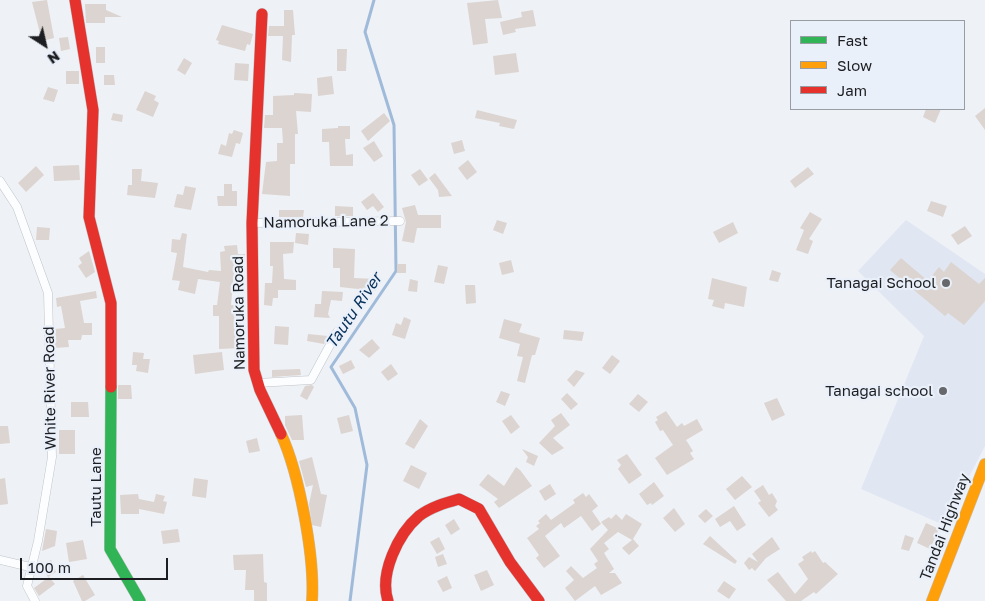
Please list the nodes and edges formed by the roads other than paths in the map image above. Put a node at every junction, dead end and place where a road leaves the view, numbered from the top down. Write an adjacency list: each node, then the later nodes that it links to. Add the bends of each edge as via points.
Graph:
1 (75, 0): 12 (street, Tautu Lane, via 93,110 89,217 111,302 110,549)
2 (262, 14): 5 (street, Namoruka Road)
3 (0, 182): 10 (street, White River Road, via 17,207 48,293 52,457 38,541)
4 (400, 221): 5 (street, Namoruka Lane 2)
5 (252, 223): 7 (street, Namoruka Road)
6 (337, 332): 7 (street, via 311,380)
7 (257, 383): 13 (street, Namoruka Road, via 287,449 297,484 314,585)
8 (985, 464): 16 (street, Tandai Highway)
9 (0, 560): 10 (street)
10 (30, 567): 11 (street, White River Road, via 27,586)
11 (35, 601)
12 (140, 601)
13 (312, 601)
14 (388, 601): 15 (street, via 385,576 414,520 438,505 459,498 479,509 510,562)
15 (539, 601)
16 (932, 601)

